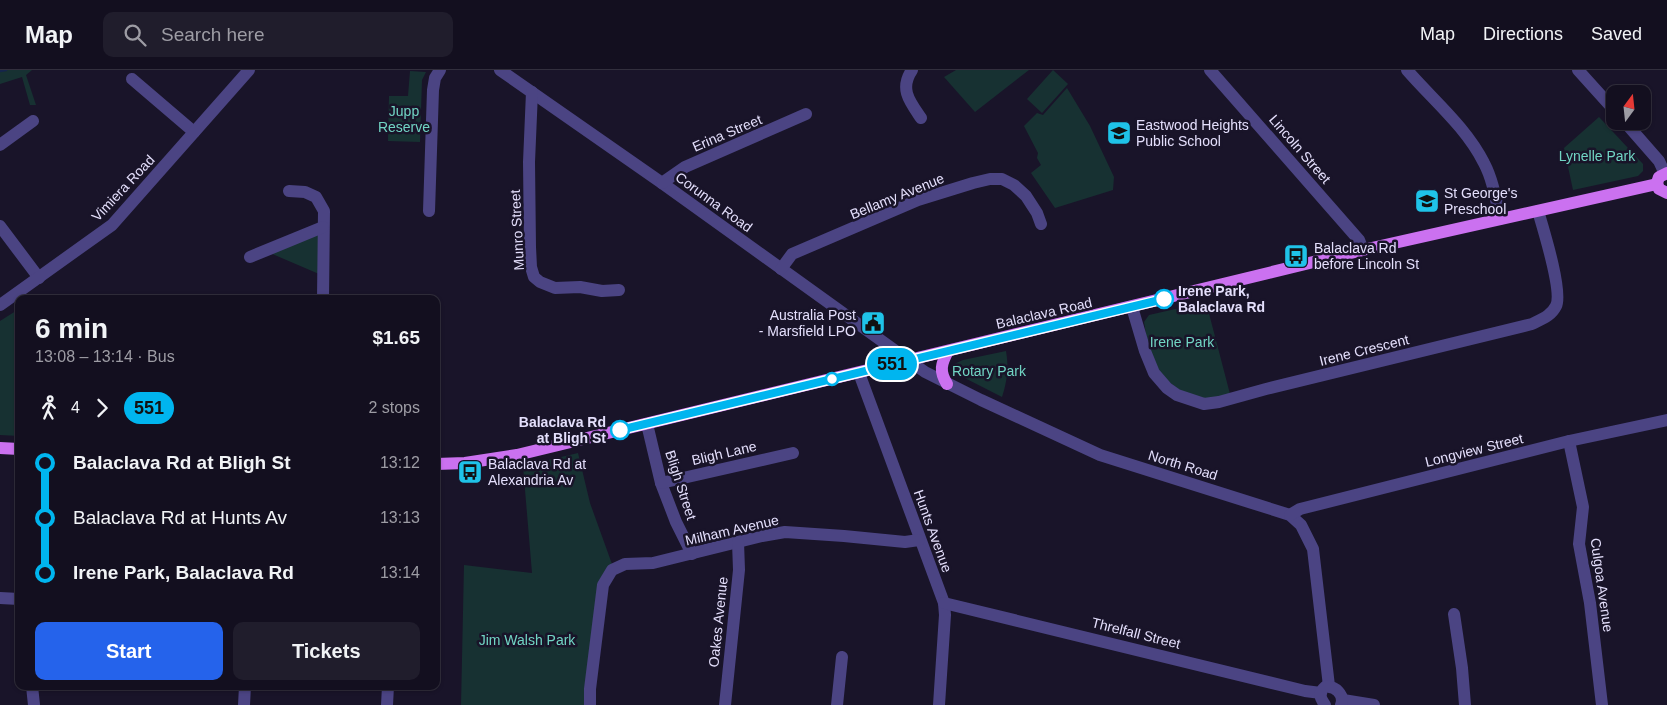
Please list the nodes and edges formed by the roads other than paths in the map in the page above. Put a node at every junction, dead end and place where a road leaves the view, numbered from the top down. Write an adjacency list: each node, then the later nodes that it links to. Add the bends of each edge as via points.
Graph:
1 (249, 70): 15 (street, Vimiera Road)
2 (440, 70): 21 (street, via 433,90)
3 (500, 70): 9 (street, Corunna Road)
4 (912, 70): 12 (street, via 906,87)
5 (1210, 70): 27 (street, Lincoln Street, via 1359,240)
6 (1408, 70): 23 (street, via 1478,152 1490,177)
7 (1578, 70): 10 (street)
8 (132, 79): 15 (street)
9 (532, 92): 18 (street, Corunna Road); 31 (street, Munro Street, via 529,162 530,247 534,277 555,288)
10 (1606, 101)
11 (806, 114): 18 (street, Erina Street, via 685,167)
12 (921, 118)
13 (33, 121): 16 (street)
14 (1632, 130): 17 (street, via 1659,161)
15 (194, 132): 30 (street, Vimiera Road, via 112,225)
16 (0, 145)
17 (1663, 177): 20 (main road, via 1661,191); 22 (main road, Balaclava Road)
18 (662, 183): 29 (street, Corunna Road)
19 (289, 190): 26 (street, via 305,192 316,198 324,211)
20 (1667, 193)
21 (428, 211)
22 (1538, 211): 23 (main road, Balaclava Road); 36 (street, Irene Crescent, via 1557,286 1557,304 1549,316 1532,324 1219,402 1204,404 1177,395 1154,373 1144,351)
23 (1500, 219): 27 (main road, Balaclava Road)
24 (1041, 224): 29 (street, Bellamy Avenue, via 1026,196 1014,185 1002,179 990,179 918,200 792,254)
25 (0, 226): 30 (street)
26 (323, 227): 28 (street); 34 (street)
27 (1363, 250): 36 (main road, Balaclava Road)
28 (250, 257)
29 (781, 268): 38 (street, Corunna Road)
30 (39, 278): 33 (street, Vimiera Road)
31 (619, 290)
32 (15, 295): 35 (street, Vimiera Road)
33 (15, 295)
34 (323, 295)
35 (0, 306)
36 (1132, 307): 37 (main road, Balaclava Road)
37 (948, 351): 38 (main road, Balaclava Road); 40 (main road, via 941,367)
38 (909, 360): 39 (main road, Balaclava Road); 40 (street, North Road)
39 (859, 373): 42 (main road, Balaclava Road); 50 (street, Hunts Avenue)
40 (947, 384): 49 (street, North Road, via 1100,454)
41 (1667, 420): 43 (street, Longview Street)
42 (647, 424): 47 (main road, Balaclava Road, via 517,455); 48 (street, Bligh Street)
43 (1569, 441): 49 (street, Longview Street, via 1300,509); 72 (street, Culgoa Avenue, via 1583,507 1579,544 1590,603)
44 (0, 448): 45 (main road)
45 (15, 449)
46 (792, 453): 48 (street, Bligh Lane)
47 (440, 464)
48 (662, 482): 52 (street, Bligh Street)
49 (1290, 516): 61 (street, via 1301,525 1313,549)
50 (920, 540): 51 (street, Milham Avenue, via 905,542 785,532); 55 (street, Hunts Avenue)
51 (738, 542): 52 (street, Milham Avenue); 67 (street, Oakes Avenue, via 739,570)
52 (692, 554): 66 (street, Milham Avenue, via 653,563 625,564 612,570 603,586)
53 (0, 598): 54 (street)
54 (15, 599)
55 (944, 602): 61 (street, Threlfall Street); 69 (street, Hunts Avenue)
56 (1454, 614): 71 (street)
57 (842, 657): 68 (street)
58 (32, 690): 63 (street)
59 (245, 690): 64 (street)
60 (388, 690): 65 (street)
61 (1325, 695): 62 (street, via 1335,688 1342,696)
62 (1342, 702): 70 (street)
63 (34, 705)
64 (244, 705)
65 (387, 705)
66 (590, 705)
67 (725, 705)
68 (837, 705)
69 (939, 705)
70 (1374, 705)
71 (1465, 705)
72 (1602, 705)

